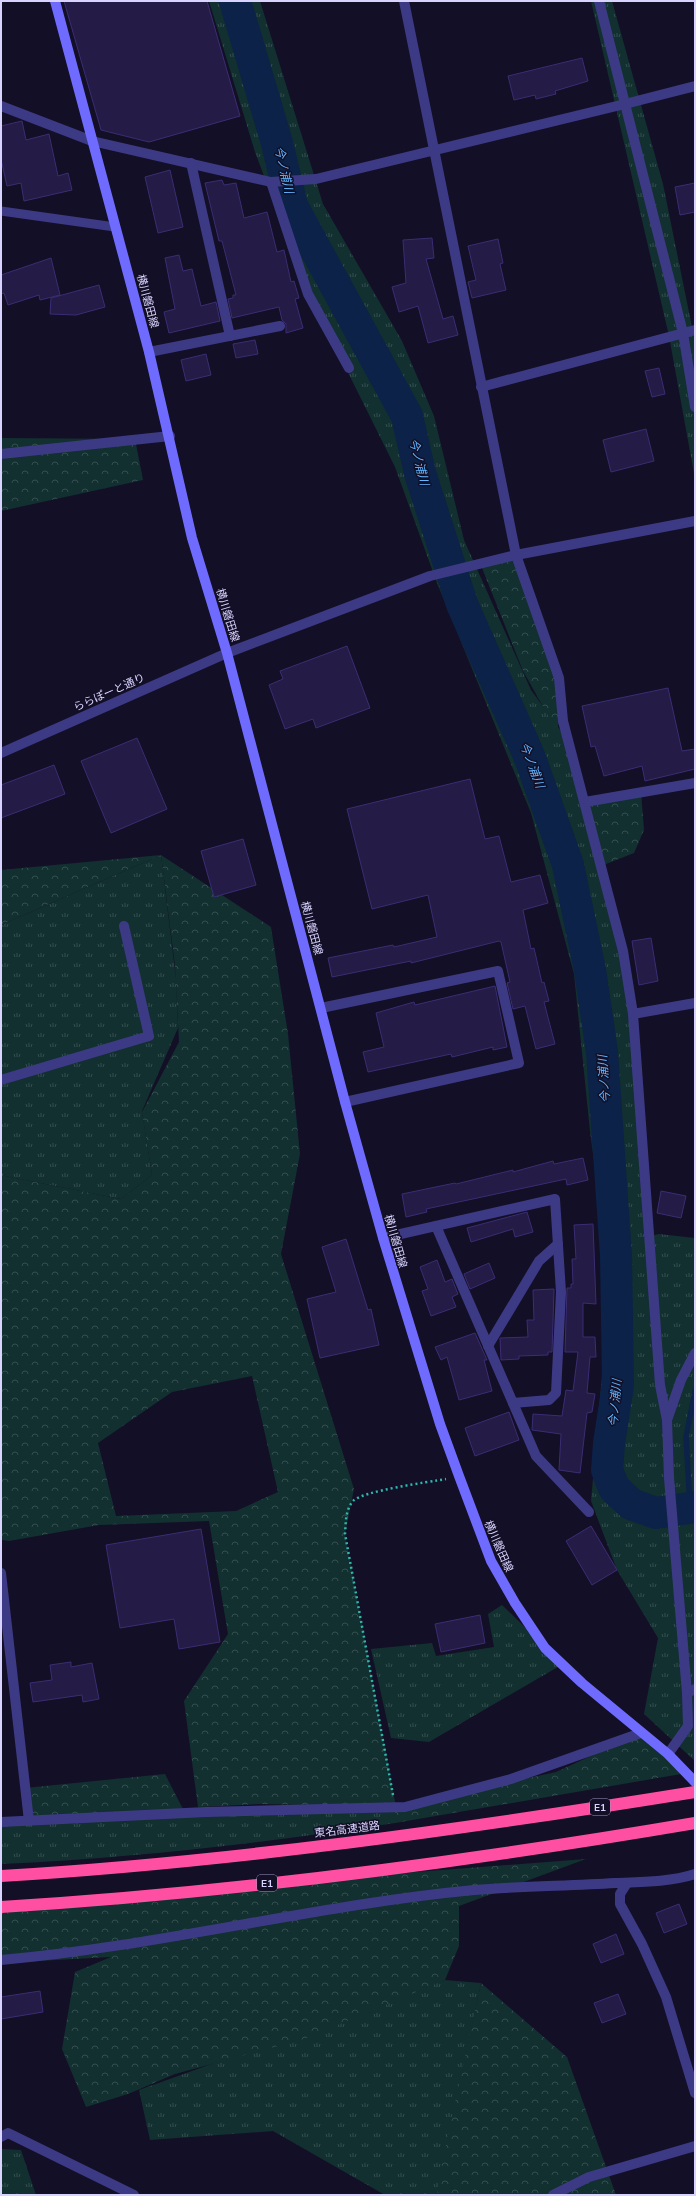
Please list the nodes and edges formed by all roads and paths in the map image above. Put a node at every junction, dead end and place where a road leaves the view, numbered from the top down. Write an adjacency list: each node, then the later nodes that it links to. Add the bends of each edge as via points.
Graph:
1 (55, 1): 7 (main road, 横川磐田線)
2 (404, 1): 8 (street)
3 (599, 1): 5 (street)
4 (695, 86): 5 (street)
5 (625, 104): 8 (street); 15 (street)
6 (1, 106): 7 (street)
7 (92, 140): 9 (street); 12 (main road, 横川磐田線)
8 (436, 151): 10 (street, via 316,179); 19 (street)
9 (191, 163): 10 (street); 16 (street)
10 (271, 182): 18 (street, via 308,294)
11 (1, 211): 12 (lane)
12 (115, 227): 17 (main road, 横川磐田線)
13 (280, 326): 16 (street)
14 (695, 330): 15 (street)
15 (683, 333): 19 (street); 20 (street)
16 (230, 336): 17 (street)
17 (149, 352): 21 (main road, 横川磐田線)
18 (349, 368)
19 (481, 387): 24 (street)
20 (695, 407)
21 (170, 436): 22 (street); 25 (main road, 横川磐田線, via 192,538)
22 (1, 454)
23 (695, 520): 24 (street, ららぽーと通り)
24 (516, 555): 25 (street, ららぽーと通り, via 430,576); 28 (street, via 559,678 563,721)
25 (227, 653): 26 (street, ららぽーと通り); 31 (main road, 横川磐田線)
26 (1, 753)
27 (695, 783): 28 (street)
28 (585, 802): 32 (street, via 623,950)
29 (124, 926): 33 (street, via 149,1036)
30 (695, 1003): 32 (street)
31 (321, 1008): 34 (main road, 横川磐田線); 34 (street, via 498,971 519,1063)
32 (633, 1014): 41 (street, via 660,1384)
33 (1, 1080)
34 (345, 1102): 36 (main road, 横川磐田線)
35 (436, 1226): 36 (street); 37 (street, via 555,1199); 38 (street)
36 (382, 1238): 42 (main road, 横川磐田線)
37 (558, 1244): 38 (street, via 539,1261); 40 (street, via 561,1292 556,1393 549,1400)
38 (488, 1346): 40 (street)
39 (695, 1353): 41 (street)
40 (513, 1403): 43 (street, via 536,1456)
41 (667, 1420): 45 (street, via 673,1526)
42 (458, 1476): 46 (main road, 横川磐田線, via 491,1561 545,1648); 50 (path, via 368,1493 354,1500 346,1512 345,1534)
43 (590, 1512)
44 (1, 1573): 51 (street)
45 (691, 1691): 47 (street, via 688,1726)
46 (641, 1733): 47 (main road, 横川磐田線); 50 (street, via 511,1779 405,1807)
47 (668, 1754): 48 (main road, 横川磐田線)
48 (695, 1782)
49 (695, 1792): 55 (highway, 東名高速道路 / E1, via 505,1823 99,1870)
50 (396, 1807): 51 (street, via 206,1812)
51 (29, 1821): 52 (street)
52 (1, 1822)
53 (695, 1823): 57 (highway, E1, via 532,1850 279,1882 100,1901)
54 (695, 1874): 56 (street, via 682,1878)
55 (1, 1876)
56 (628, 1883): 58 (street, via 475,1890 370,1904 67,1954); 59 (street, via 620,1894 620,1904 666,1997)
57 (1, 1907)
58 (1, 1960)
59 (695, 2093)
60 (1, 2137): 62 (street, via 8,2133)
61 (695, 2146): 63 (street, via 588,2177)
62 (134, 2195)
63 (553, 2195)

